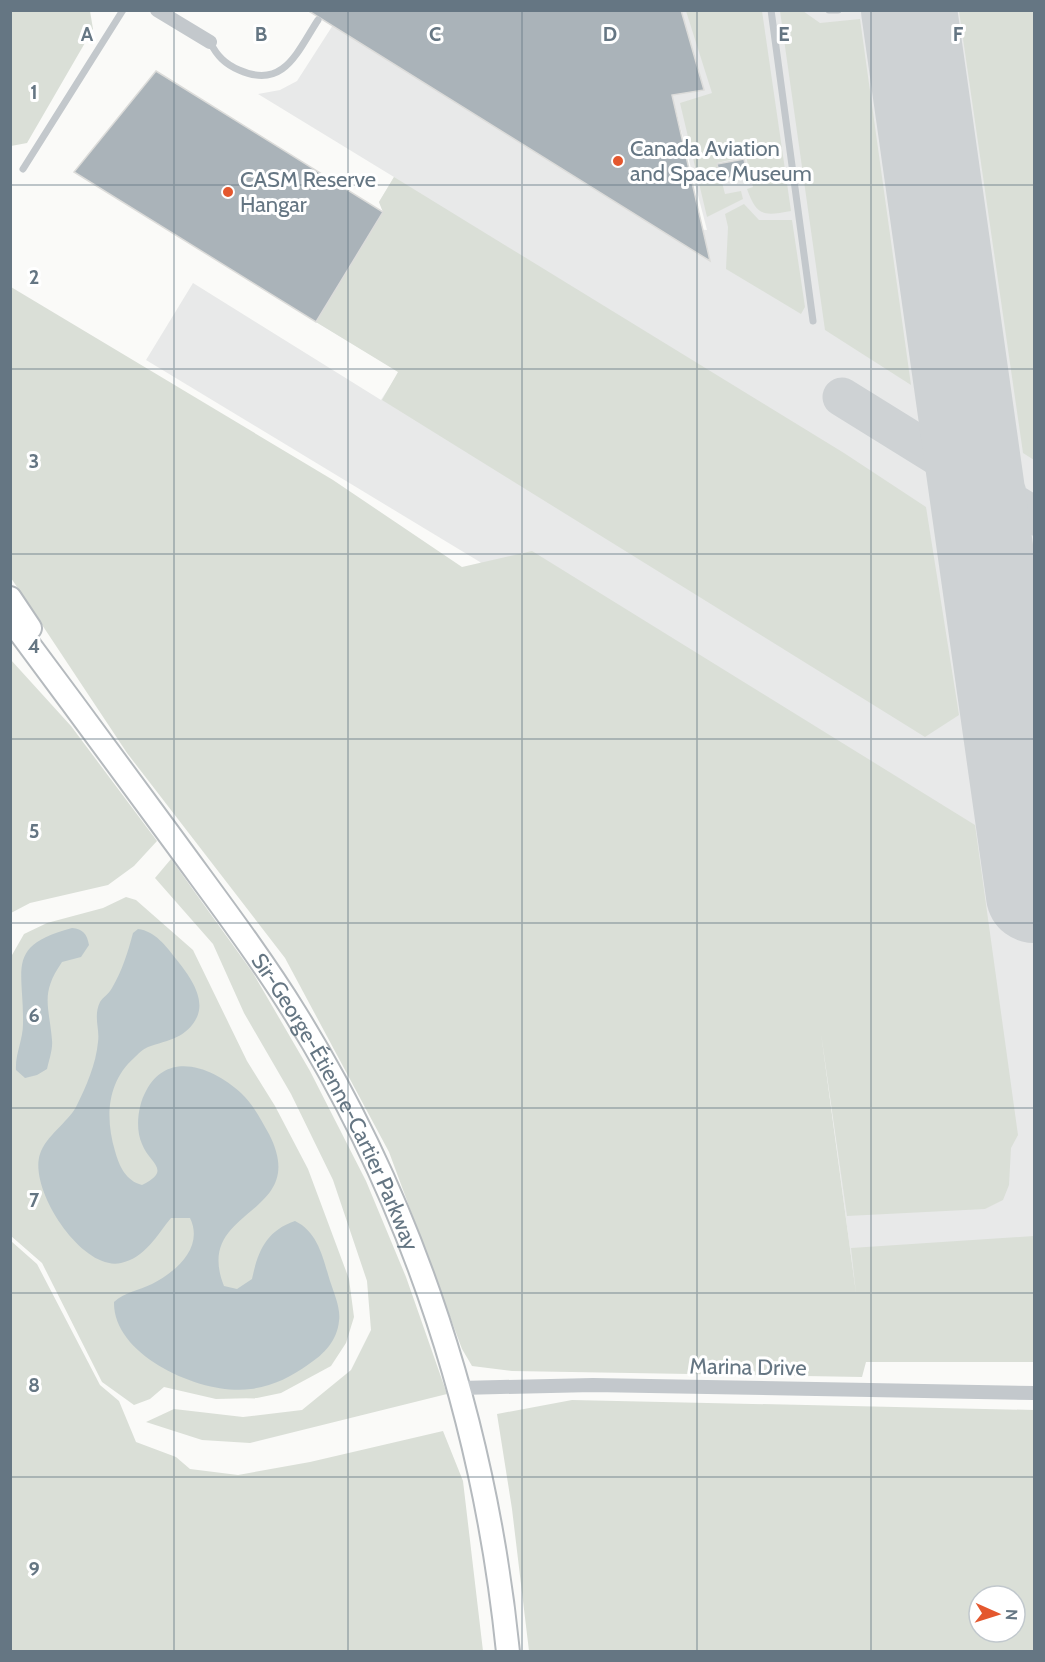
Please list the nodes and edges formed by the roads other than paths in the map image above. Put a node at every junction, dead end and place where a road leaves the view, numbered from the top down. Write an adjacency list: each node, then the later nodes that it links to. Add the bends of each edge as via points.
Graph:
1 (123, 10): 8 (lane)
2 (156, 10): 7 (street)
3 (771, 10): 9 (lane)
4 (829, 10): 5 (lane)
5 (838, 10)
6 (318, 20): 7 (lane, via 292,60 270,76 233,67 218,56)
7 (210, 42)
8 (23, 169)
9 (813, 321)
10 (10, 598): 13 (main road)
11 (10, 619): 13 (main road, Sir-George-Étienne-Cartier Parkway)
12 (10, 646): 13 (main road)
13 (106, 748): 14 (main road, Sir-George-Étienne-Cartier Parkway, via 274,980 319,1053 399,1214)
14 (460, 1388): 15 (street, Marina Drive, via 593,1385); 16 (main road, Sir-George-Étienne-Cartier Parkway, via 489,1513)
15 (1035, 1393)
16 (508, 1652)

